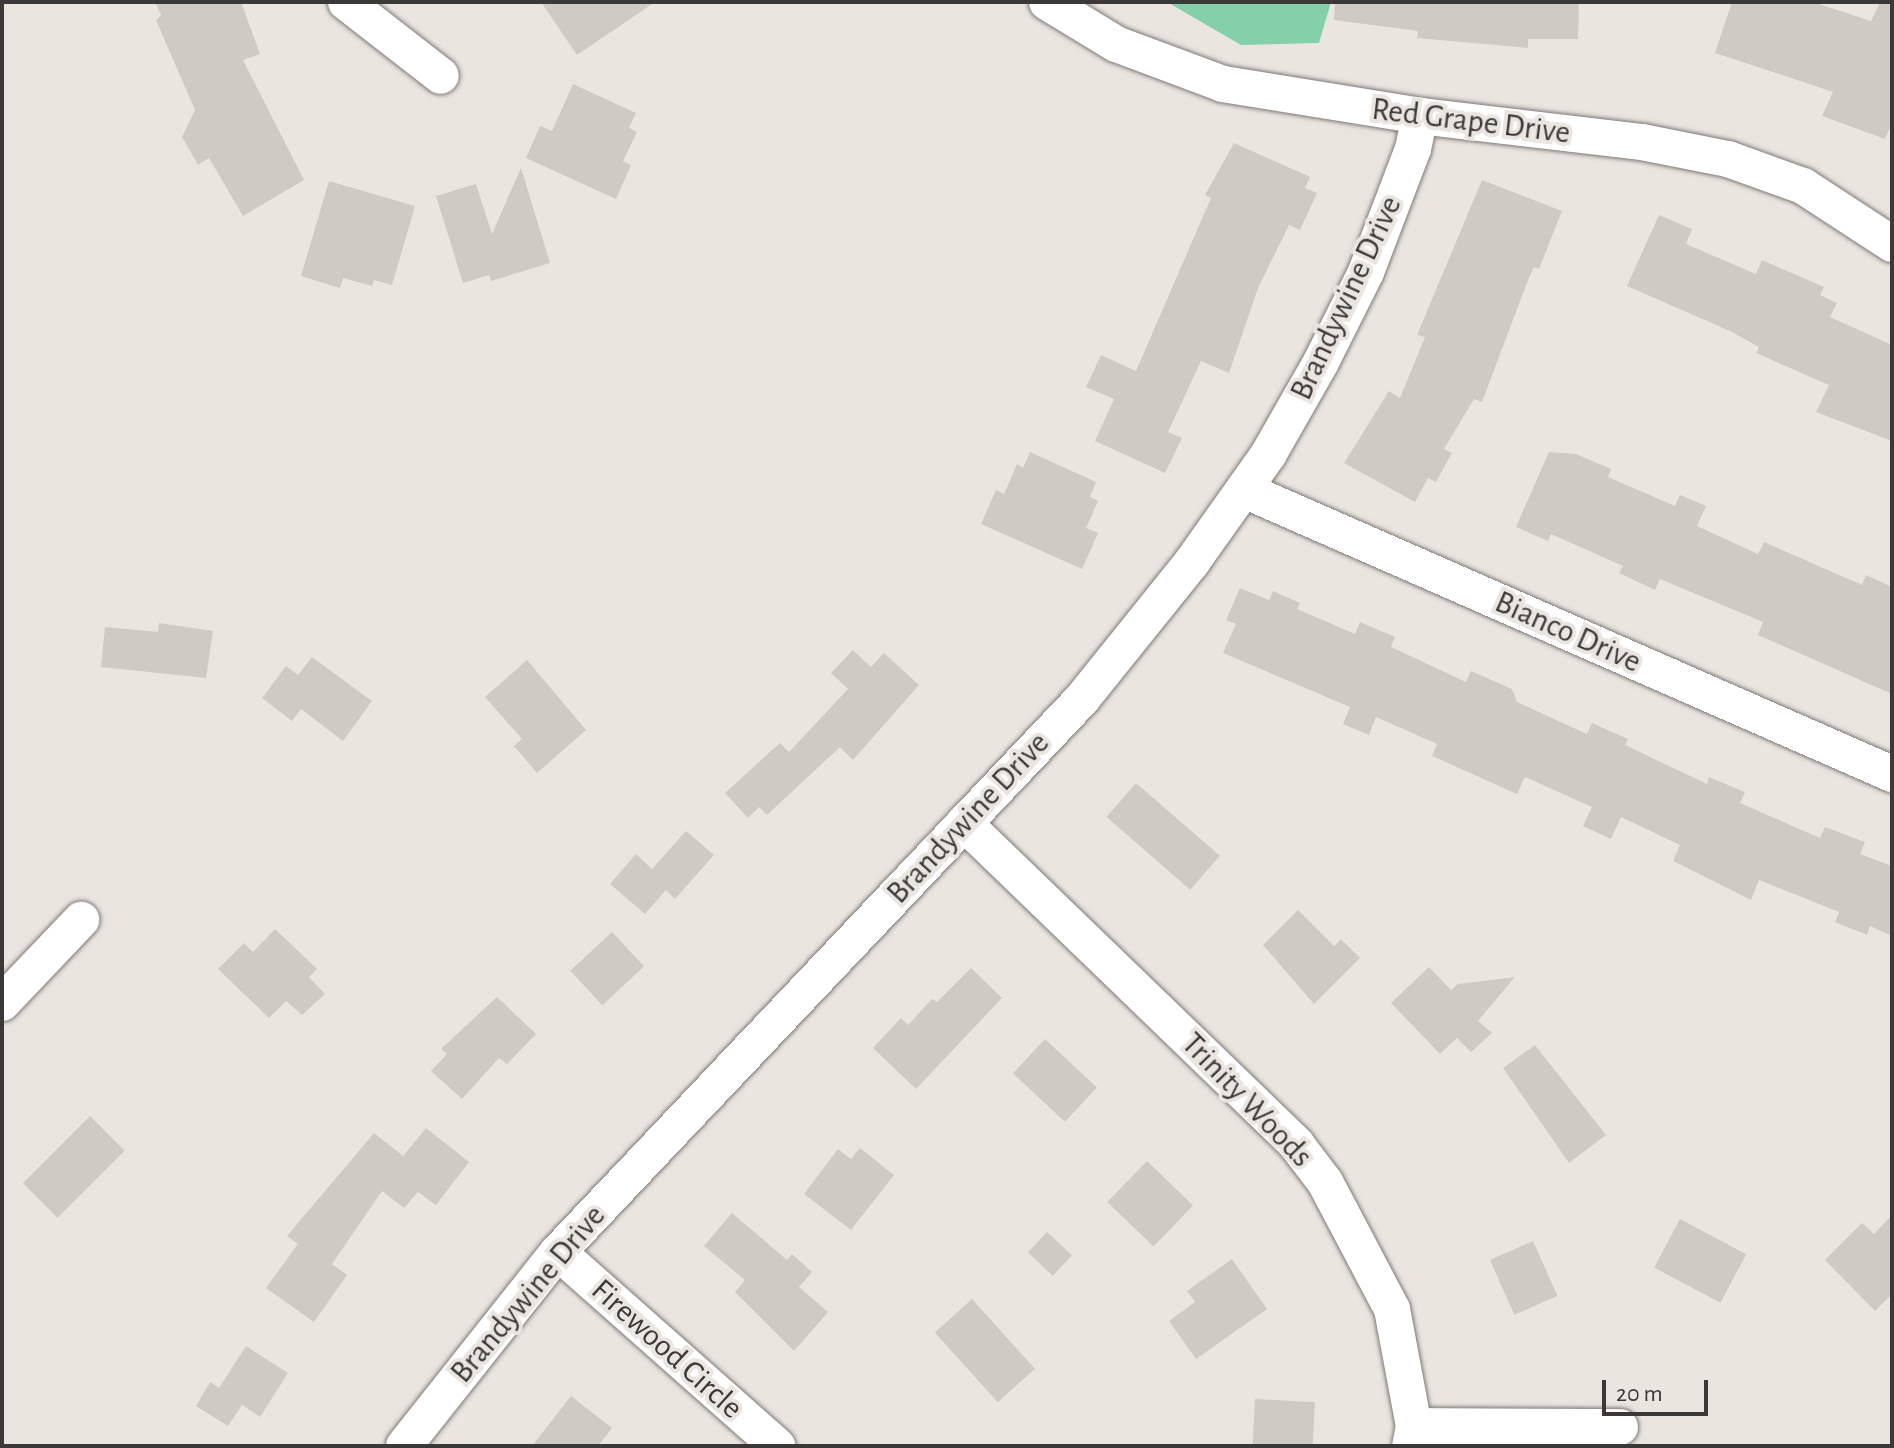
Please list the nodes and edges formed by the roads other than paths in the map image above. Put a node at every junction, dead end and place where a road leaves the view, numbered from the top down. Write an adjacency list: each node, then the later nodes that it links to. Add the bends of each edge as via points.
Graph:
1 (346, 2): 3 (street)
2 (1047, 2): 4 (street, Red Grape Drive, via 1116,44 1223,84)
3 (441, 76)
4 (1420, 116): 5 (street, Red Grape Drive, via 1642,142 1728,159 1803,186); 6 (street, Brandywine Drive, via 1366,272 1321,362)
5 (1892, 244)
6 (1244, 490): 7 (street, Bianco Drive); 8 (street, Brandywine Drive, via 1082,699)
7 (1892, 774)
8 (964, 823): 11 (street, Brandywine Drive); 13 (street, Trinity Woods, via 1296,1144 1325,1182 1392,1309)
9 (81, 920): 10 (street)
10 (2, 1003)
11 (558, 1252): 14 (street, Brandywine Drive); 15 (street, Firewood Circle)
12 (1620, 1427): 13 (street)
13 (1412, 1436)
14 (404, 1446)
15 (777, 1446)

